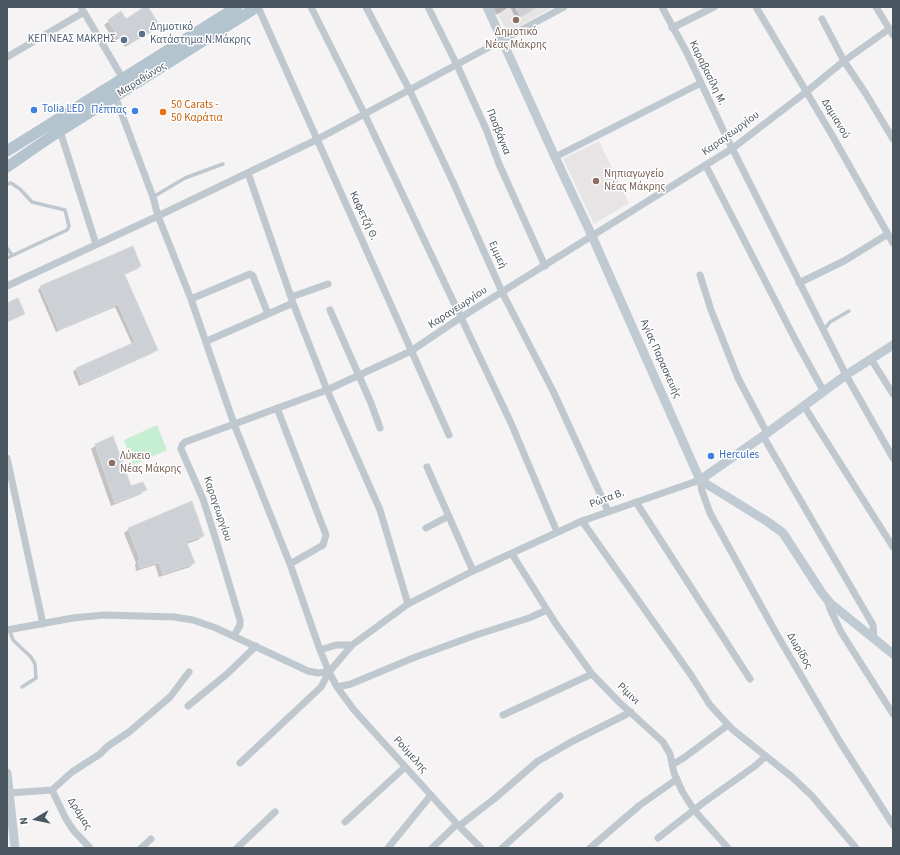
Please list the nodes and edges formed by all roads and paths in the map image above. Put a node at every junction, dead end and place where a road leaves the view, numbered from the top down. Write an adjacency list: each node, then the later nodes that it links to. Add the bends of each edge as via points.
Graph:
1 (237, 7): 20 (main road, Μαραθώνος)
2 (257, 7): 24 (main road, Μαραθώνος); 28 (street, Καφετζή Θ.)
3 (311, 7): 25 (street)
4 (366, 7): 22 (street, Εμμεή)
5 (428, 7): 19 (street, Πασβάγκα)
6 (487, 7): 16 (street, Αγίας Παρασκευής)
7 (564, 7): 16 (street)
8 (662, 7): 14 (street, Καραβασίλη Μ.)
9 (714, 7): 14 (street)
10 (756, 7): 23 (street, Δαμιανού)
11 (876, 7): 15 (street)
12 (84, 9): 17 (street); 20 (street)
13 (822, 19): 18 (street)
14 (672, 28): 21 (street, Καραβασίλη Μ.)
15 (891, 32): 18 (street, Καραγεωργίου)
16 (503, 41): 19 (street); 31 (street, Αγίας Παρασκευής)
17 (7, 56)
18 (844, 61): 23 (street, Καραγεωργίου); 27 (street)
19 (457, 65): 22 (street); 46 (street, Πασβάγκα)
20 (123, 79): 30 (main road, Μαραθώνος)
21 (701, 83): 29 (street, Καραβασίλη Μ.); 31 (street)
22 (409, 90): 25 (street); 51 (street, Εμμεή)
23 (806, 92): 29 (street, Καραγεωργίου); 39 (street, Δαμιανού)
24 (115, 96): 26 (main road, Μαραθώνος); 37 (street, Ρούμελης)
25 (364, 113): 28 (street); 57 (street)
26 (60, 131): 34 (main road, Μαραθώνος); 42 (street)
27 (893, 139)
28 (316, 140): 35 (street); 61 (street, Καφετζή Θ.)
29 (733, 148): 33 (street, Καραγεωργίου); 48 (street, Καραβασίλη Μ.)
30 (7, 151)
31 (554, 157): 40 (street, Αγίας Παρασκευής)
32 (223, 164): 37 (lane, via 185,178)
33 (706, 166): 40 (street, Καραγεωργίου); 66 (street)
34 (7, 167)
35 (248, 173): 38 (street); 53 (street)
36 (7, 184): 44 (lane, via 11,183 32,202 65,210 69,226 67,230)
37 (153, 197): 38 (street, Ρούμελης)
38 (158, 216): 42 (street); 52 (street, Ρούμελης)
39 (888, 234): 41 (street, Δαμιανού); 48 (street, via 844,261)
40 (592, 236): 46 (street, Καραγεωργίου); 77 (street, Αγίας Παρασκευής)
41 (893, 243)
42 (96, 244): 50 (street)
43 (7, 248): 44 (lane)
44 (12, 255): 45 (lane)
45 (7, 258)
46 (545, 266): 51 (street, Καραγεωργίου)
47 (700, 275): 73 (street, via 738,378)
48 (799, 283): 58 (street, Καραβασίλη Μ.)
49 (328, 284): 53 (street)
50 (7, 286)
51 (502, 292): 57 (street, Καραγεωργίου); 79 (street, Εμμεή)
52 (191, 299): 56 (street, via 250,274); 59 (street, Ρούμελης)
53 (292, 300): 56 (street); 65 (street)
54 (330, 310): 63 (street)
55 (849, 311): 58 (lane, via 830,322)
56 (268, 314): 59 (street)
57 (460, 318): 61 (street, Καραγεωργίου); 83 (street, via 511,424)
58 (824, 331): 64 (street, Καραβασίλη Μ.)
59 (207, 341): 70 (street, Ρούμελης)
60 (893, 345): 62 (street, Ρώτα Β.)
61 (412, 351): 63 (street, Καραγεωργίου); 72 (street, Καφετζή Θ.)
62 (872, 359): 64 (street, Ρώτα Β.); 67 (street)
63 (358, 375): 65 (street, Καραγεωργίου); 71 (street)
64 (846, 375): 66 (street, Ρώτα Β.); 75 (street, Καραβασίλη Μ.)
65 (327, 390): 69 (street, Καραγεωργίου); 89 (street, via 380,510)
66 (824, 392): 68 (street, Ρώτα Β.)
67 (893, 394)
68 (804, 406): 73 (street, Ρώτα Β.); 84 (street)
69 (277, 408): 70 (street, Καραγεωργίου); 86 (street, via 326,535 323,545)
70 (234, 424): 86 (street, Ρούμελης); 93 (street, Καραγεωργίου, via 185,442 181,449 203,499 240,620)
71 (380, 428)
72 (449, 435)
73 (765, 435): 77 (street, Ρώτα Β.); 94 (street, via 873,625)
74 (7, 458): 91 (street)
75 (893, 458)
76 (427, 467): 80 (street)
77 (700, 480): 78 (street, Ρώτα Β.); 88 (street, via 783,533); 122 (street, Δωρίδος, via 710,513 776,633 840,742)
78 (636, 502): 79 (street, Ρώτα Β.); 102 (street)
79 (608, 511): 81 (street, Ρώτα Β.)
80 (450, 516): 82 (street); 87 (street)
81 (582, 521): 83 (street, Ρώτα Β.); 109 (street, via 710,705)
82 (426, 528)
83 (557, 532): 85 (street, Ρώτα Β.)
84 (893, 548)
85 (512, 554): 87 (street, Ρώτα Β.); 90 (street, Ρίμινι)
86 (290, 564): 97 (street, Ρούμελης)
87 (473, 571): 89 (street, Ρώτα Β.)
88 (826, 598): 94 (street); 107 (street, via 842,632)
89 (408, 604): 95 (street, Ρώτα Β.)
90 (547, 610): 101 (street, Ρίμινι); 104 (street, via 413,658 351,684)
91 (43, 624): 92 (street); 93 (street, via 104,615 174,617 204,623)
92 (8, 629): 103 (lane, via 13,640 31,656 35,664 36,678)
93 (234, 636): 96 (street)
94 (874, 639): 98 (street)
95 (352, 645): 97 (street, via 336,645); 100 (street, Ρώτα Β.)
96 (256, 646): 100 (street, via 308,671); 105 (street)
97 (320, 650): 100 (street, Ρούμελης)
98 (893, 654)
99 (189, 672): 116 (street, via 170,697 129,732 72,772)
100 (329, 672): 104 (street, Ρούμελης); 111 (street, Ρώτα Β., via 321,688)
101 (592, 674): 106 (street, Ρίμινι); 108 (street)
102 (750, 679)
103 (22, 687)
104 (337, 687): 113 (street, Ρούμελης)
105 (188, 706)
106 (631, 712): 112 (street, Ρίμινι, via 663,742 670,754); 124 (street, via 538,761 494,799)
107 (893, 714)
108 (503, 715)
109 (728, 725): 110 (street); 112 (street)
110 (766, 756): 120 (street); 138 (street, via 812,796)
111 (240, 763)
112 (672, 765): 115 (street, Ρίμινι)
113 (405, 767): 118 (street, Ρούμελης); 123 (street)
114 (7, 773): 117 (street)
115 (677, 780): 120 (street, Ρίμινι); 136 (street, via 640,805)
116 (52, 790): 117 (street); 129 (street, Δράμας, via 66,819)
117 (9, 793): 128 (street)
118 (431, 795): 124 (street, Ρούμελης); 132 (street)
119 (560, 796): 135 (street)
120 (694, 810): 126 (street); 137 (street, Ρίμινι)
121 (275, 812): 131 (street)
122 (890, 815): 125 (street, Δωρίδος)
123 (345, 822)
124 (458, 825): 133 (street); 134 (street, Ρούμελης)
125 (893, 825)
126 (658, 838)
127 (151, 839): 130 (street)
128 (15, 848)
129 (90, 848)
130 (141, 848)
131 (237, 848)
132 (388, 848)
133 (432, 848)
134 (481, 848)
135 (502, 848)
136 (590, 848)
137 (728, 848)
138 (856, 848)

